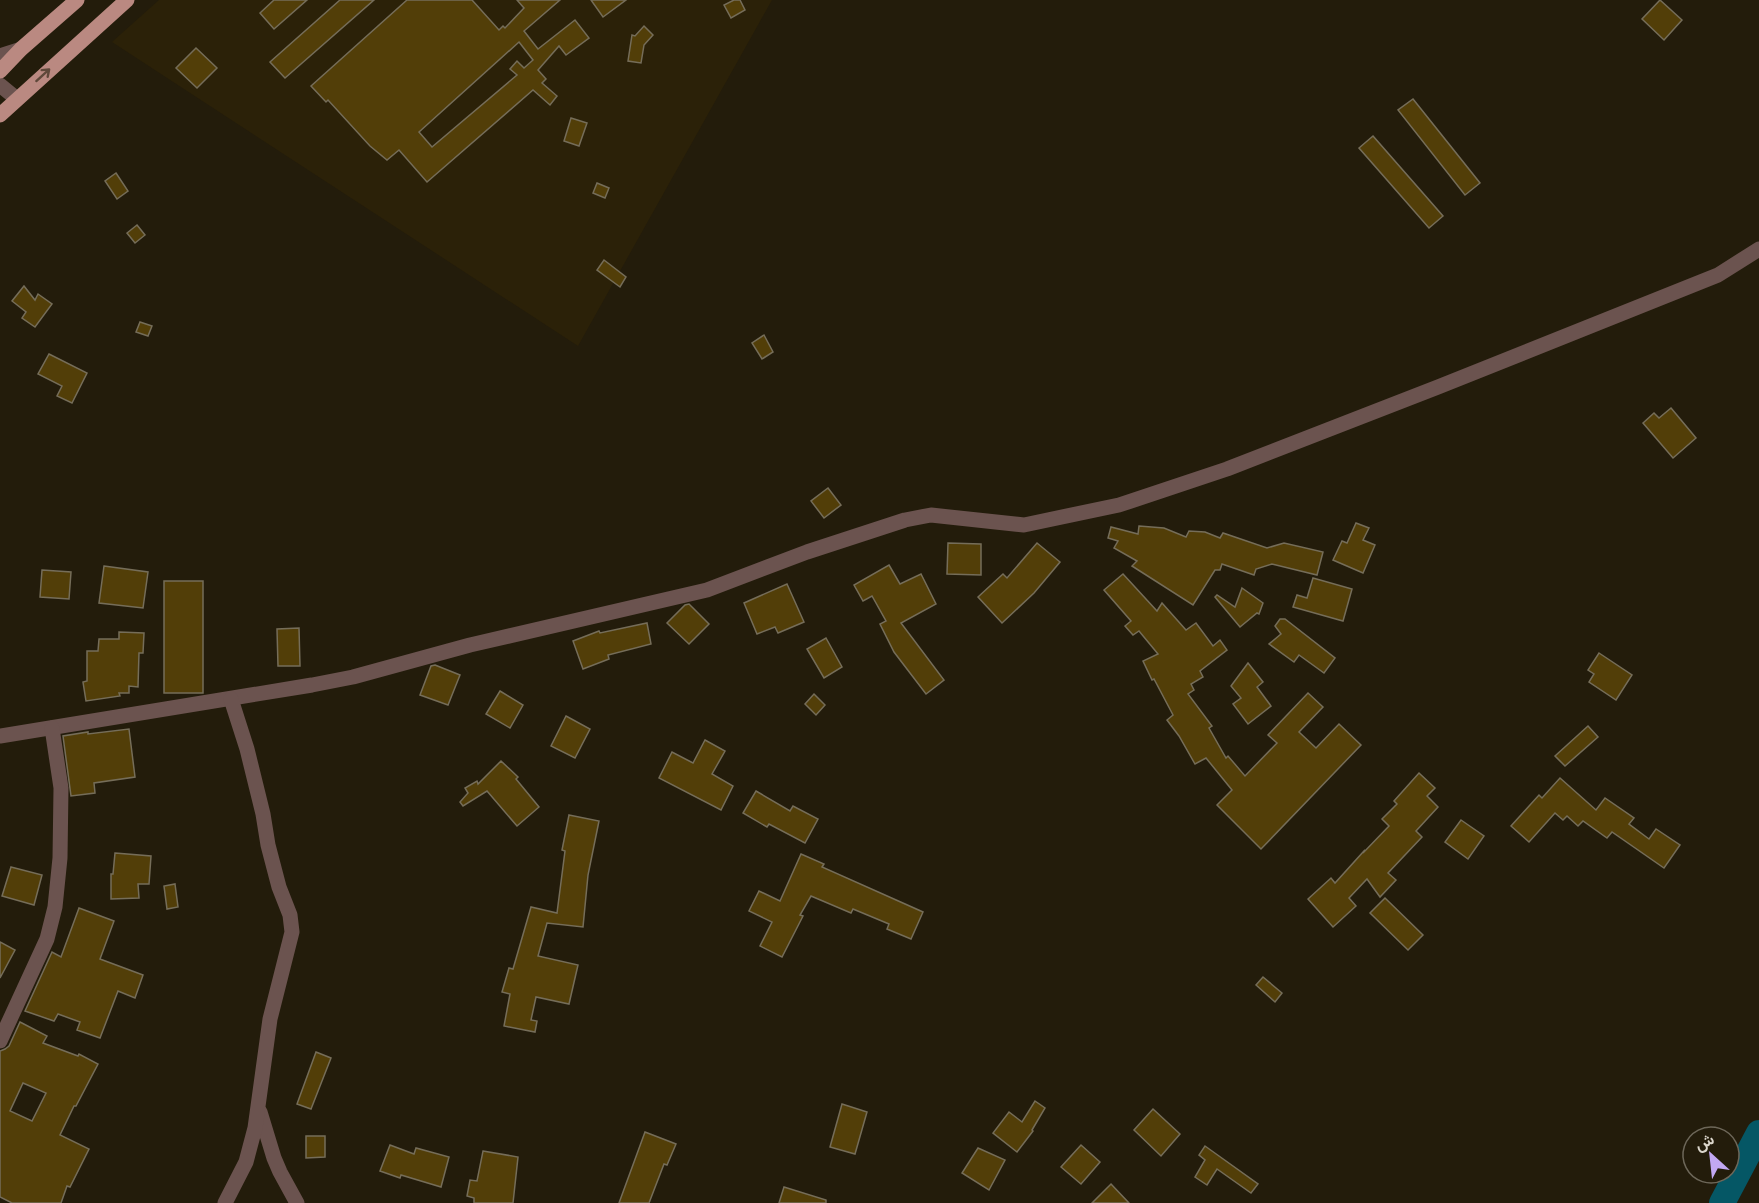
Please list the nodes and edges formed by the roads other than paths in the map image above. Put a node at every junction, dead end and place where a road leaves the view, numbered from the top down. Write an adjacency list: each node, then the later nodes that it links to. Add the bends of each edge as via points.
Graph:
1 (77, 0): 3 (main road)
2 (127, 0): 7 (main road, one-way to 2)
3 (21, 49): 4 (street); 5 (main road)
4 (0, 56)
5 (0, 71)
6 (0, 85): 7 (street)
7 (17, 99): 8 (main road)
8 (0, 115)
9 (1759, 249): 10 (street, via 1718,275 1449,383 1227,469 1119,505 1024,525 931,515 905,520 707,590 470,645 354,677)
10 (231, 699): 11 (street); 14 (street, via 247,748 292,932 270,1019)
11 (52, 728): 12 (street); 13 (street, via 61,788 55,907 47,939)
12 (0, 736)
13 (0, 1041)
14 (258, 1107): 15 (street, via 246,1162); 16 (street, via 274,1158)
15 (225, 1203)
16 (297, 1203)

